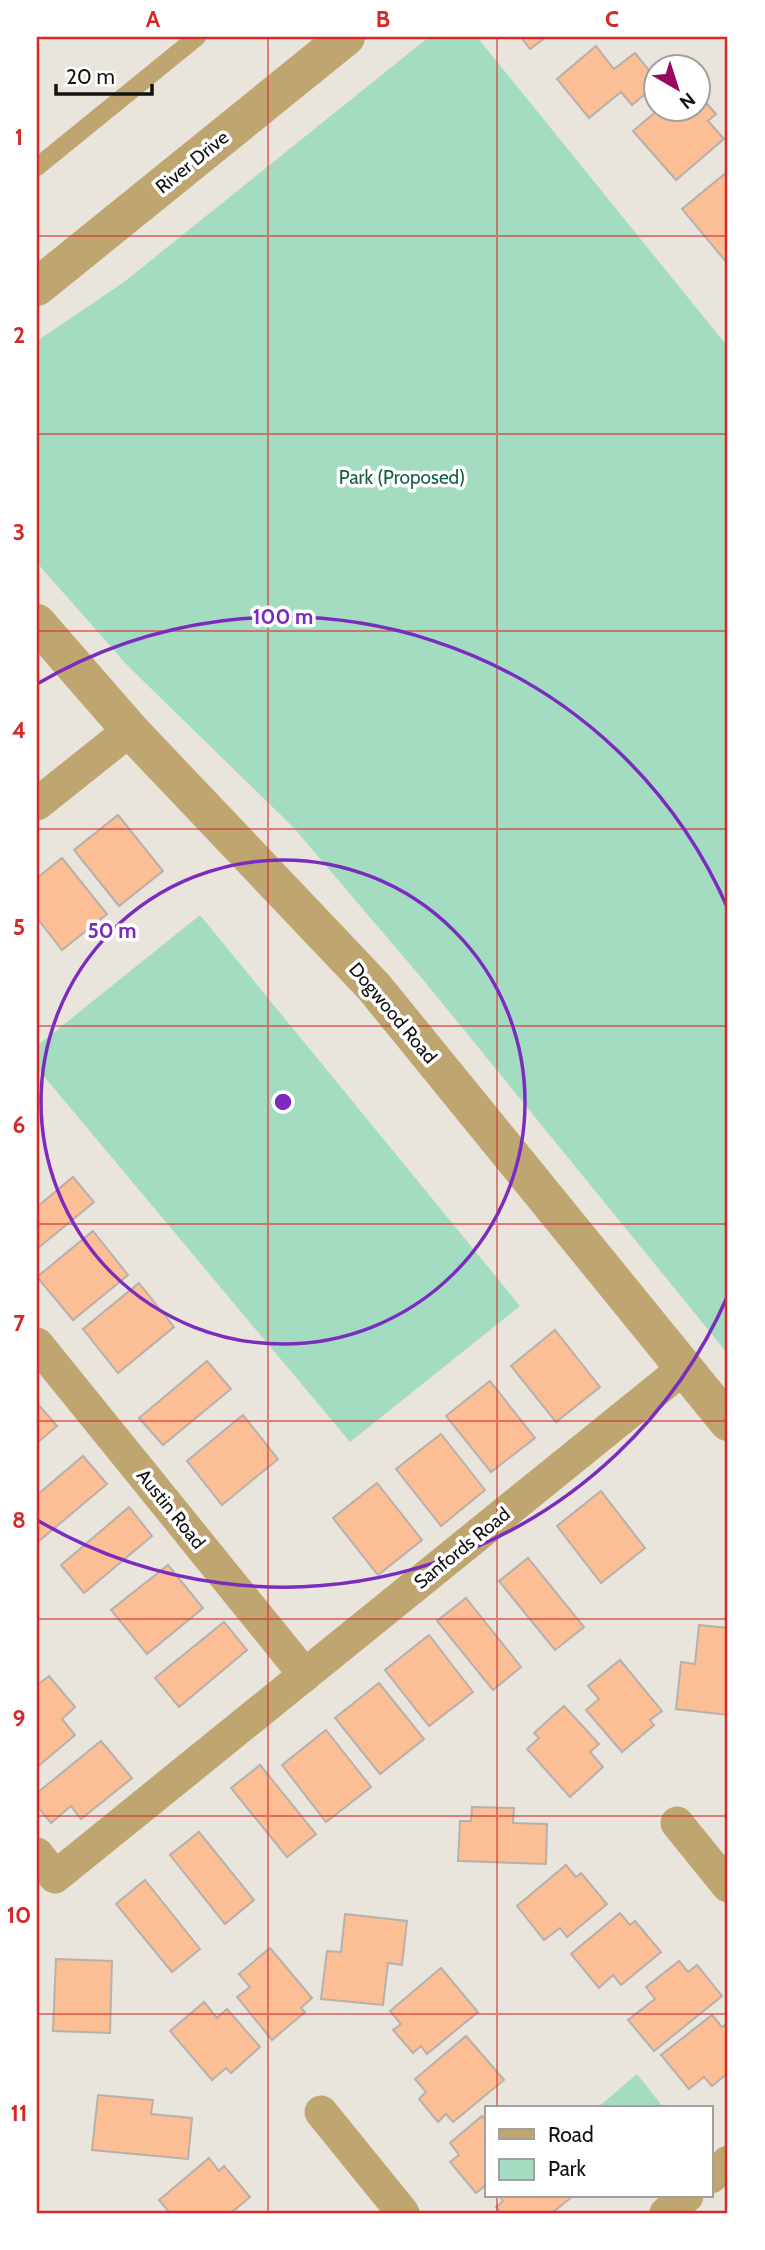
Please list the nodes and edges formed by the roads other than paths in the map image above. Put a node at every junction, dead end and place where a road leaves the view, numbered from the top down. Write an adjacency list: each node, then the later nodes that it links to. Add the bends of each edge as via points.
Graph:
1 (197, 37): 3 (lane)
2 (346, 37): 4 (street, River Drive)
3 (37, 167)
4 (37, 287)
5 (37, 623): 6 (street, Dogwood Road)
6 (130, 730): 7 (street); 9 (street, Dogwood Road, via 374,987)
7 (37, 804)
8 (37, 1344): 11 (street, Austin Road)
9 (684, 1368): 10 (street, Dogwood Road); 11 (street, Sanfords Road)
10 (728, 1422)
11 (305, 1675): 13 (street, Sanfords Road, via 237,1730)
12 (677, 1823): 14 (street)
13 (46, 1866)
14 (728, 1886)
15 (321, 2112): 19 (street)
16 (728, 2162): 17 (street)
17 (712, 2176)
18 (685, 2198): 20 (street)
19 (403, 2213)
20 (666, 2213)

